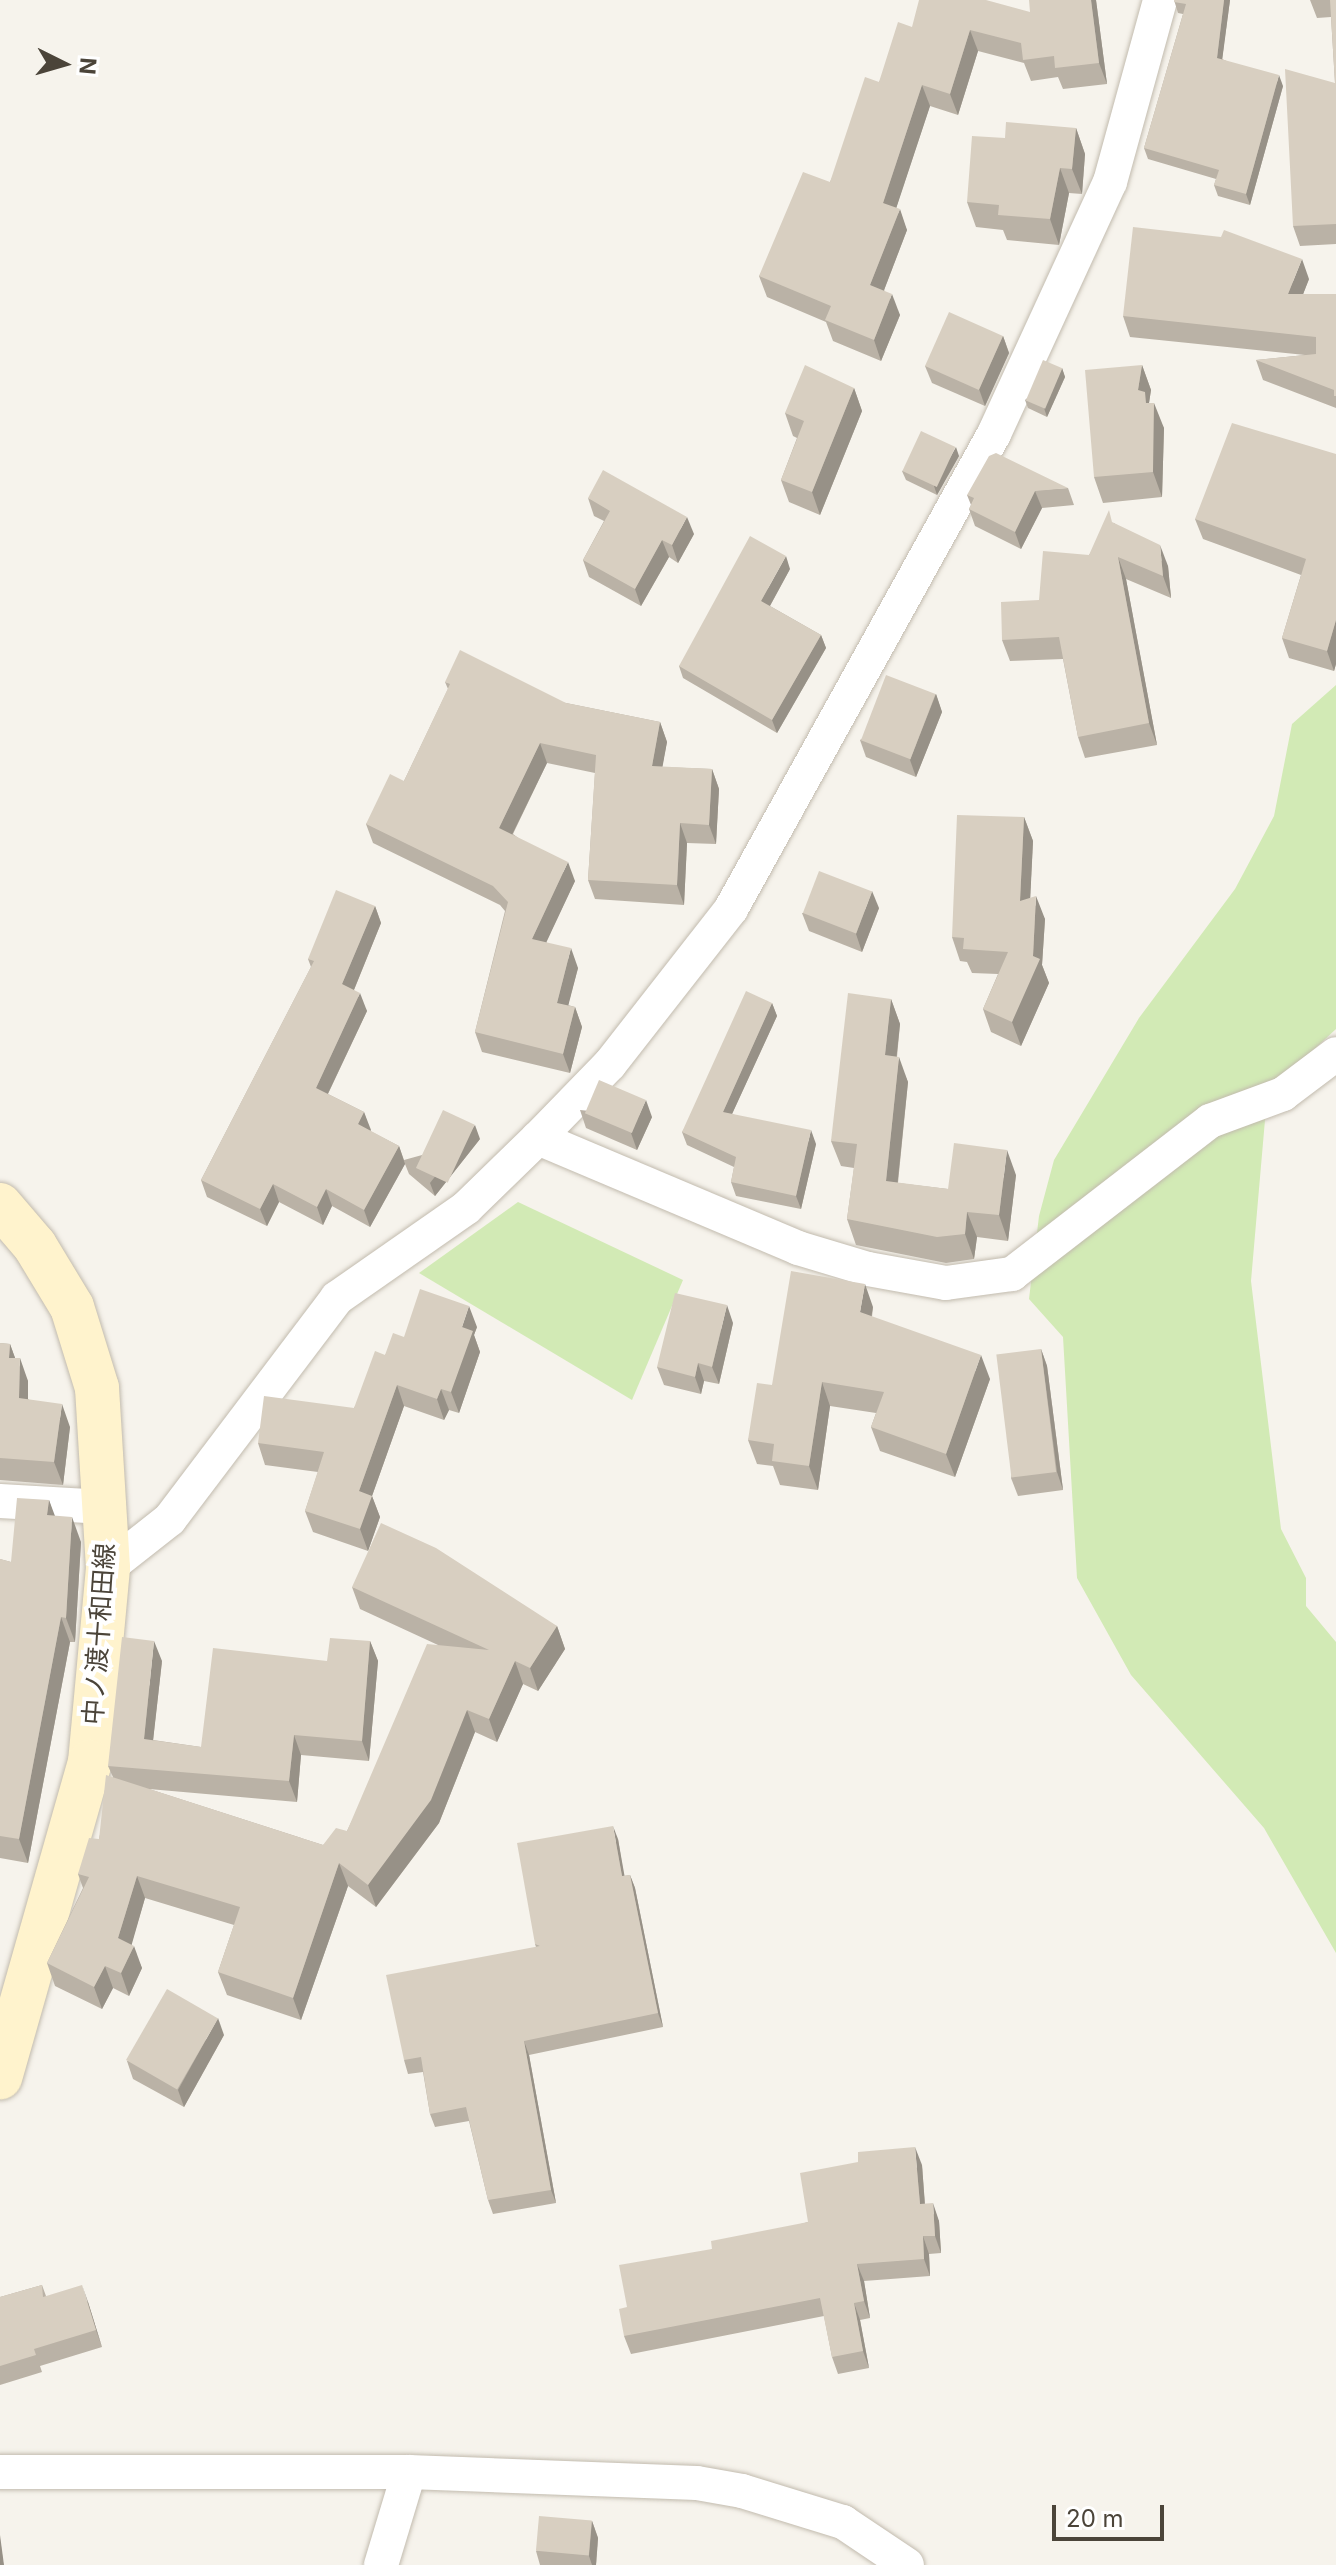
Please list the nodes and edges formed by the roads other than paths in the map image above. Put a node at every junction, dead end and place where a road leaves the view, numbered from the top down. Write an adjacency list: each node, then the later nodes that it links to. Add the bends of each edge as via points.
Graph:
1 (1160, 0): 3 (street, via 1110,182 994,434 731,909 610,1064)
2 (1336, 1054): 3 (street, via 1283,1094 1210,1121 1012,1274 946,1283 868,1269 798,1248)
3 (538, 1138): 7 (street, via 466,1208 337,1298 170,1519)
4 (0, 1205): 6 (main road, 中ノ渡十和田線, via 35,1246 72,1307 97,1388)
5 (0, 1501): 6 (street)
6 (105, 1507): 7 (main road, 中ノ渡十和田線)
7 (108, 1568): 8 (main road, 中ノ渡十和田線, via 90,1762)
8 (0, 2077)
9 (0, 2472): 10 (street)
10 (409, 2472): 11 (street, via 697,2483 742,2491); 12 (street)
11 (864, 2550): 13 (street)
12 (381, 2565)
13 (907, 2565)

